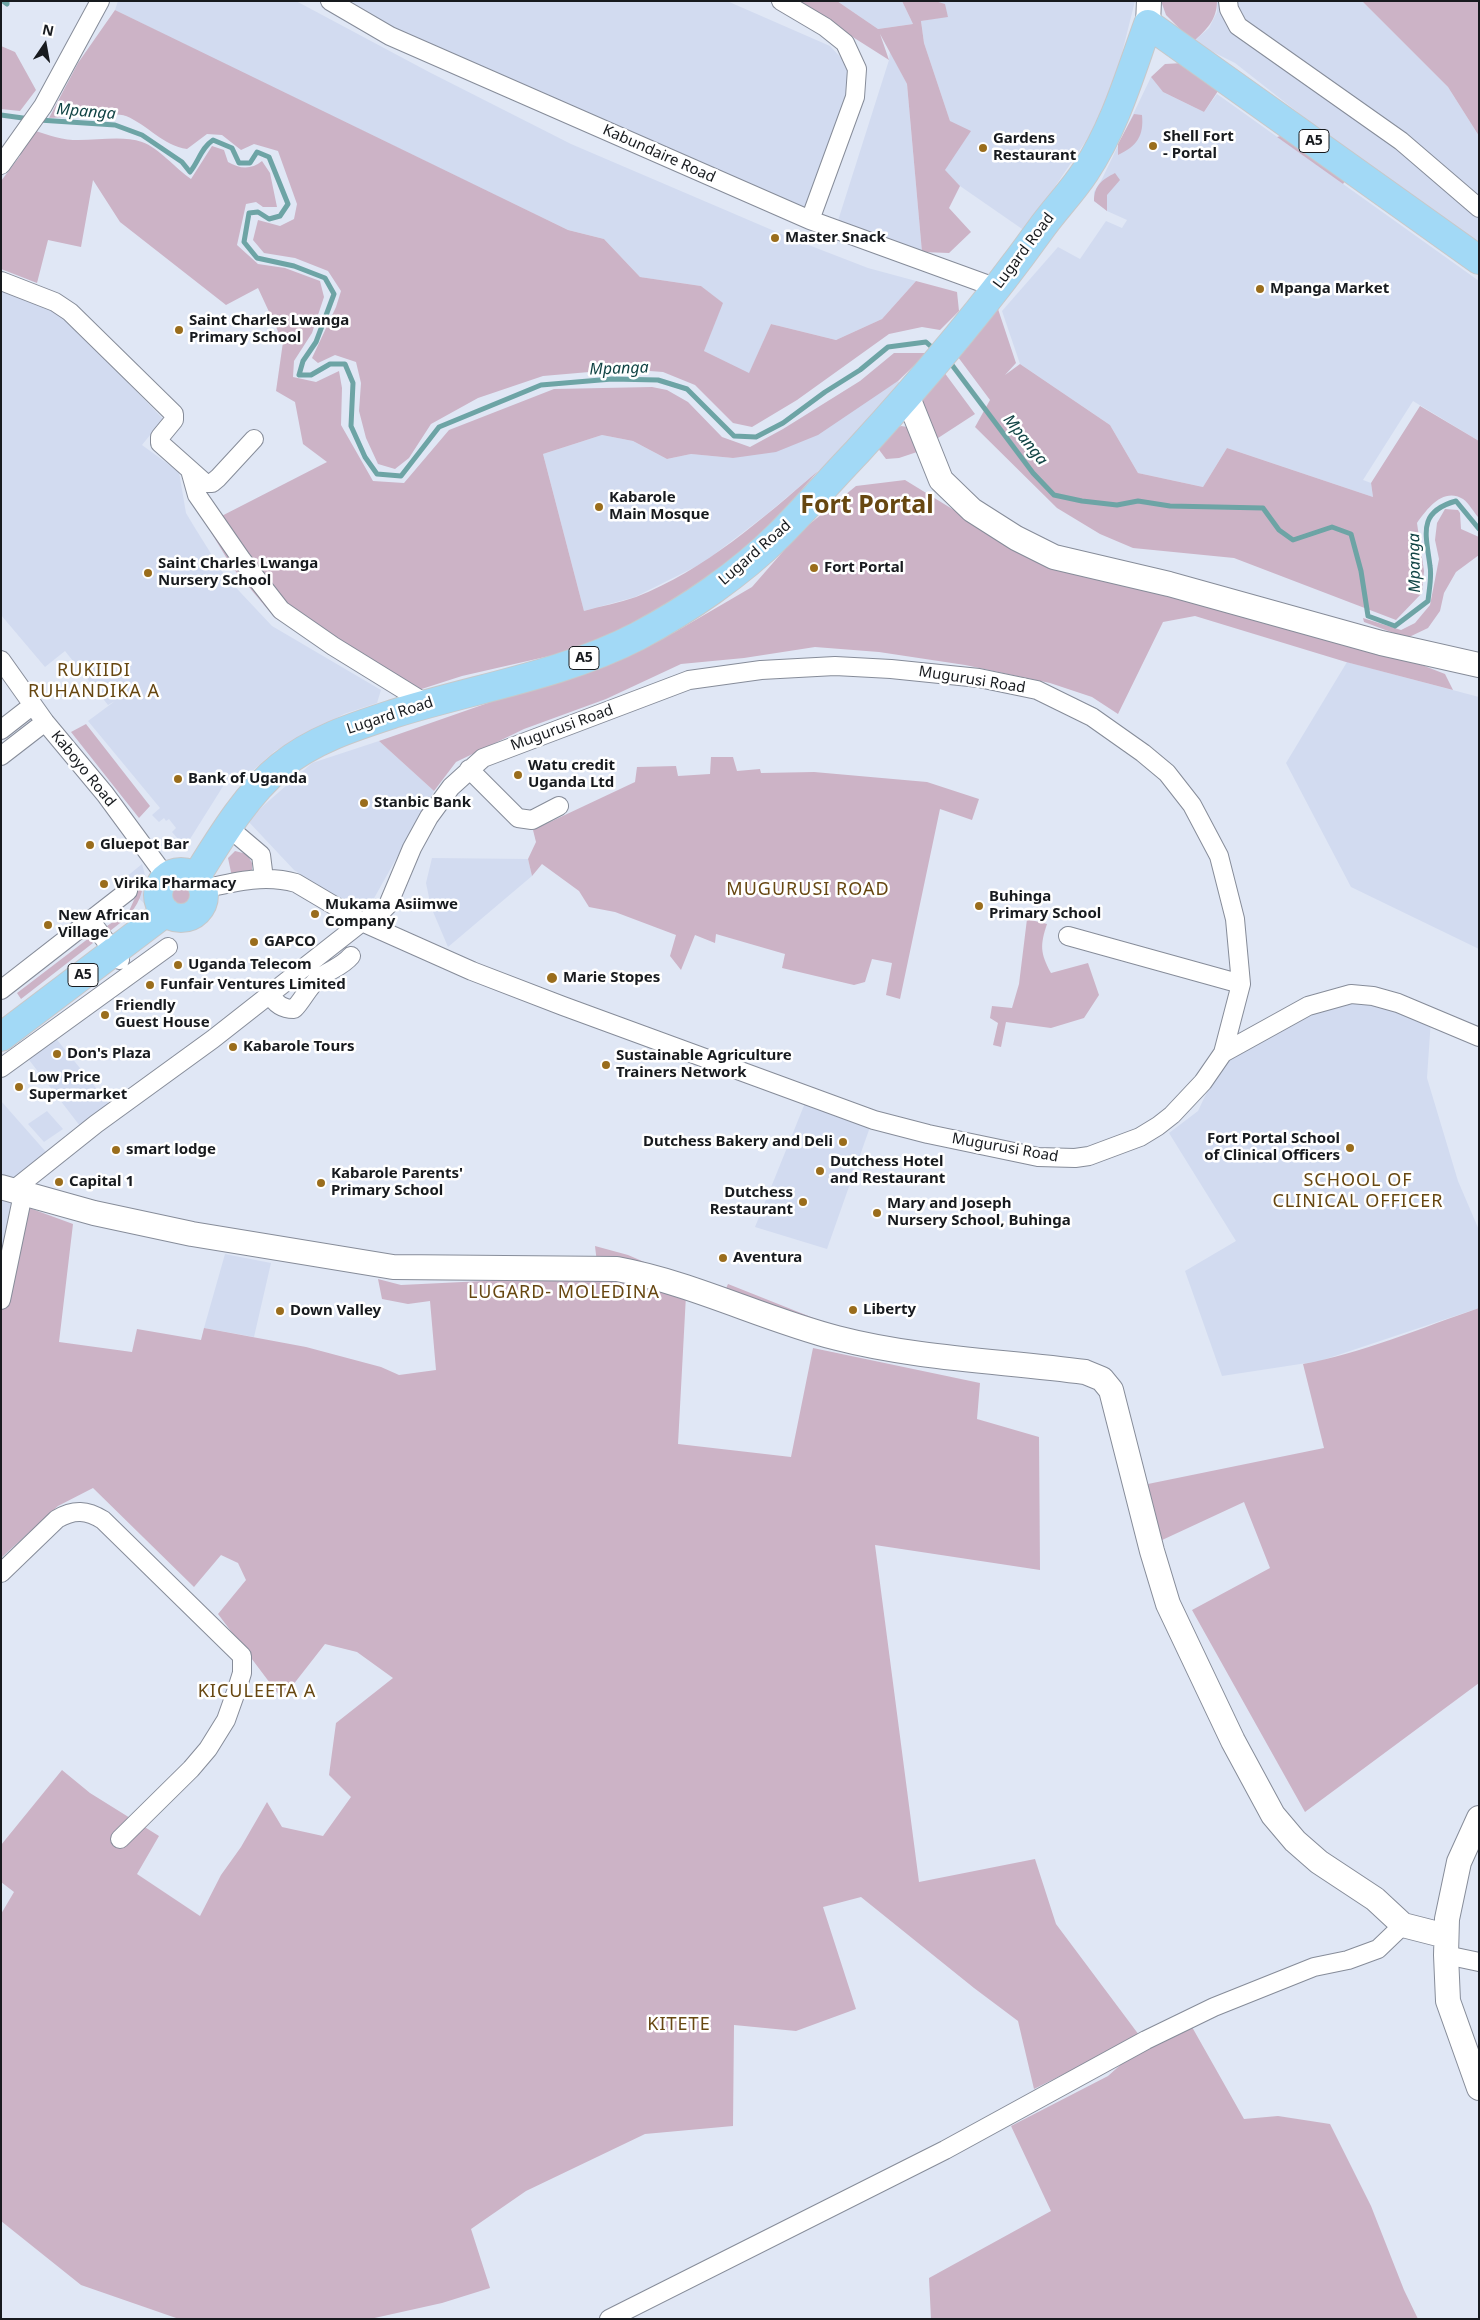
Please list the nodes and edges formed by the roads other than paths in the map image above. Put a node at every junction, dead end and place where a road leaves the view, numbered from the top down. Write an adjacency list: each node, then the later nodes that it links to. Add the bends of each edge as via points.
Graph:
1 (100, 1): 6 (street, via 43,106)
2 (330, 1): 8 (street, Kabundaire Road, via 390,36)
3 (781, 1): 8 (street, via 845,43 858,68 855,97)
4 (1228, 1): 7 (street, via 1238,26 1401,141)
5 (1148, 13): 9 (highway, A5); 11 (highway, Lugard Road / A5, via 1115,115 1085,172)
6 (1, 165)
7 (1479, 208)
8 (810, 220): 11 (street, Kabundaire Road)
9 (1479, 260)
10 (1, 281): 14 (street, via 55,302 70,312 171,411 174,420 159,441)
11 (997, 288): 12 (highway, Lugard Road / A5)
12 (908, 396): 16 (street, via 941,480 949,490 990,522 1054,557 1169,584 1381,643); 17 (highway, Lugard Road / A5, via 778,536 720,584 679,612 593,656)
13 (254, 439): 14 (street, via 212,483 205,483)
14 (190, 469): 17 (street, via 197,494 281,610)
15 (1, 660): 18 (street, Kaboyo Road)
16 (1479, 665)
17 (427, 704): 24 (highway, Lugard Road / A5, via 340,732 299,754 271,774)
18 (33, 705): 19 (street, Kaboyo Road); 20 (street)
19 (45, 722): 21 (street); 25 (street, Kaboyo Road, via 105,794)
20 (1, 730)
21 (1, 756)
22 (469, 769): 23 (street, via 518,818 532,820); 31 (street, Mugurusi Road, via 429,817 388,905); 37 (street, Mugurusi Road, via 483,758 504,749 689,680 761,670 835,666 952,674 1036,690 1092,717 1143,752 1167,774 1192,805 1219,856 1235,919)
23 (559, 806)
24 (228, 828): 26 (street, via 261,854); 27 (highway, Lugard Road / A5)
25 (166, 877): 27 (highway, via 181,872); 29 (highway, via 158,891 161,906)
26 (264, 879): 27 (street); 31 (street, via 296,883)
27 (200, 883): 29 (highway, A5, via 202,904 198,911 183,918)
28 (128, 891): 30 (street)
29 (166, 912): 34 (highway, A5)
30 (90, 920): 34 (street); 38 (street)
31 (362, 922): 39 (street); 42 (street, Mugurusi Road, via 472,971 562,1006 874,1120 1038,1156 1089,1156 1140,1137 1182,1106)
32 (1068, 936): 37 (street)
33 (168, 947): 36 (street)
34 (114, 951): 36 (street); 40 (highway, A5)
35 (351, 956): 39 (street, via 342,966 313,983 294,1009 281,1006)
36 (129, 974): 43 (street)
37 (1241, 984): 42 (street, Mugurusi Road)
38 (1, 990)
39 (270, 994): 44 (street)
40 (1, 1037)
41 (1479, 1037): 42 (street, via 1398,1003 1351,994 1308,1006)
42 (1223, 1053)
43 (1, 1068)
44 (12, 1191): 45 (street); 49 (street, via 192,1234 393,1267 617,1269 651,1275 837,1338 927,1355 1085,1372 1102,1379 1111,1390 1168,1604 1224,1724 1273,1815 1319,1862 1375,1899)
45 (1, 1300)
46 (1, 1572): 48 (street, via 57,1519 68,1512 91,1513 103,1520 242,1656 242,1673 226,1720 208,1749)
47 (1479, 1818): 50 (street, via 1459,1862)
48 (120, 1839)
49 (1403, 1925): 50 (street); 53 (street, via 1378,1948 1348,1960 1314,1967 1214,2007 1138,2044 945,2150)
50 (1446, 1937): 51 (street); 52 (street, via 1448,2001)
51 (1479, 1962)
52 (1479, 2088)
53 (610, 2319)

